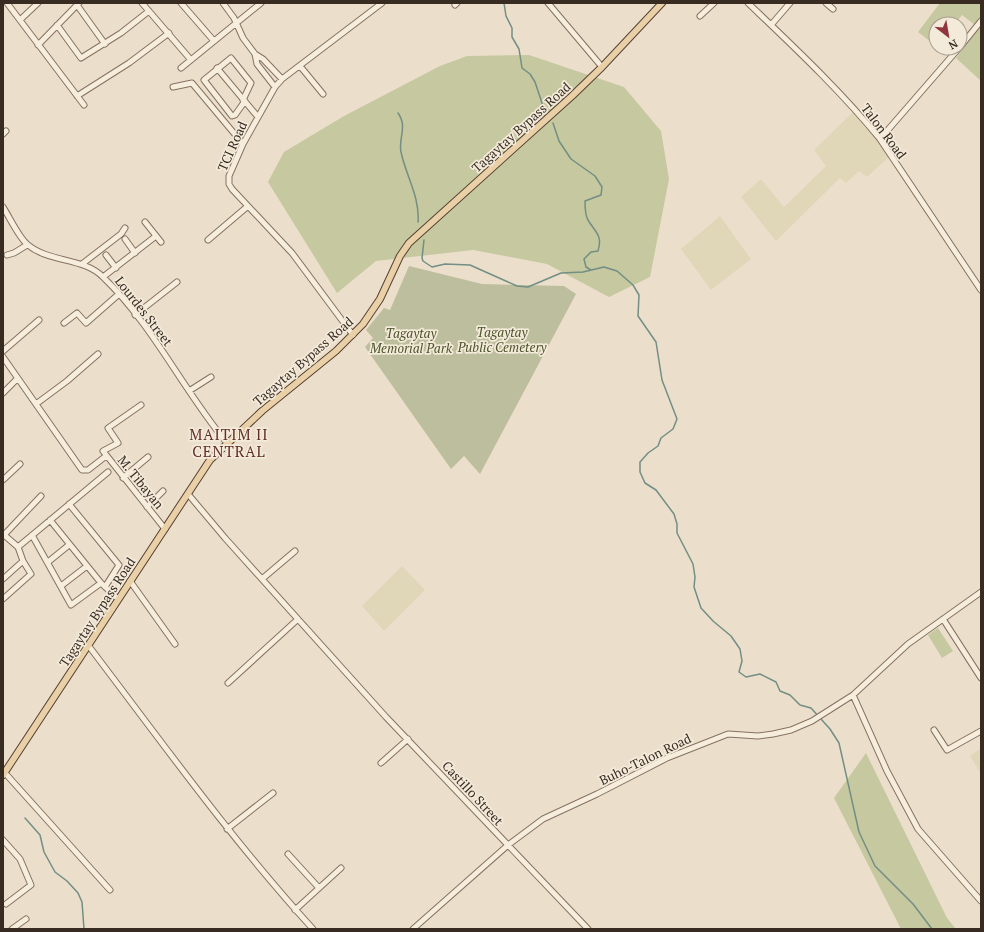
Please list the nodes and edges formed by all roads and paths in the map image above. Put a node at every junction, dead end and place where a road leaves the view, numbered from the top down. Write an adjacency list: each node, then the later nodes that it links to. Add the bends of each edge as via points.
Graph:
1 (6, 3): 18 (street)
2 (38, 3): 18 (street)
3 (142, 3): 16 (street)
4 (181, 3): 25 (street)
5 (223, 3): 20 (street)
6 (261, 3): 20 (street)
7 (382, 3): 31 (street, TCI Road)
8 (548, 3): 32 (street)
9 (662, 3): 32 (main road, Tagaytay Bypass Road)
10 (714, 3): 17 (street)
11 (748, 3): 22 (street, Talon Road)
12 (790, 3): 22 (street)
13 (826, 3): 15 (street)
14 (78, 4): 21 (street); 26 (street)
15 (833, 9)
16 (150, 11): 23 (street); 26 (street)
17 (700, 16)
18 (20, 20): 27 (street)
19 (981, 21): 24 (street)
20 (236, 23): 25 (street); 28 (street)
21 (57, 25): 26 (street, via 81,58); 27 (street)
22 (771, 25): 43 (street, Talon Road, via 863,117)
23 (169, 33): 30 (street); 39 (street, via 129,63)
24 (968, 37)
25 (214, 41): 30 (street)
26 (105, 44)
27 (38, 45): 39 (street)
28 (255, 54): 35 (street); 37 (street, via 257,64)
29 (952, 56): 43 (street)
30 (191, 60): 33 (street)
31 (300, 66): 35 (street, TCI Road); 38 (street)
32 (602, 66): 66 (main road, Tagaytay Bypass Road, via 409,243 376,306)
33 (181, 68)
34 (217, 68): 40 (street); 40 (street, via 231,58 237,64 251,83); 40 (street, via 204,80 232,116)
35 (282, 79): 37 (street, TCI Road)
36 (173, 87): 44 (street, via 192,82)
37 (275, 87): 42 (street, TCI Road)
38 (323, 94)
39 (77, 96): 41 (street)
40 (244, 100): 42 (street)
41 (84, 105)
42 (258, 117): 44 (street, TCI Road)
43 (880, 139): 61 (street, Talon Road)
44 (243, 144): 45 (street, TCI Road, via 229,176 229,184)
45 (248, 206): 51 (street); 66 (street, TCI Road, via 292,253)
46 (3, 207): 53 (street)
47 (145, 222): 49 (street)
48 (125, 228): 57 (street, via 121,234)
49 (156, 236): 52 (street); 54 (street)
50 (125, 239): 54 (street)
51 (208, 240)
52 (160, 242)
53 (27, 245): 55 (street); 57 (street, Lourdes Street, via 42,253)
54 (135, 253): 58 (street)
55 (7, 255)
56 (106, 255): 58 (street)
57 (82, 264): 59 (street, Lourdes Street)
58 (116, 268): 59 (street)
59 (103, 277): 62 (street, Lourdes Street)
60 (177, 282): 63 (street)
61 (981, 290)
62 (119, 294): 63 (street, Lourdes Street); 65 (street, via 86,323 77,313)
63 (135, 315): 72 (street, Lourdes Street)
64 (39, 320): 67 (street)
65 (64, 323)
66 (353, 335): 76 (main road, Tagaytay Bypass Road, via 262,411)
67 (3, 351)
68 (98, 354): 74 (street)
69 (3, 359): 71 (street)
70 (211, 377): 72 (street)
71 (17, 379): 73 (street); 74 (street)
72 (190, 391): 76 (street, Lourdes Street)
73 (3, 393)
74 (36, 404): 77 (street, via 82,470 88,470)
75 (141, 405): 77 (street, M. Tibayan, via 108,428 118,443 103,452)
76 (227, 444): 84 (main road, Tagaytay Bypass Road, via 210,460)
77 (106, 456): 81 (street, M. Tibayan)
78 (148, 457): 81 (street)
79 (20, 464): 82 (street)
80 (108, 472): 86 (street)
81 (123, 478): 87 (street, M. Tibayan)
82 (3, 480)
83 (162, 491): 87 (street)
84 (188, 494): 89 (main road, Tagaytay Bypass Road); 99 (street, Castillo Street)
85 (41, 496): 90 (street)
86 (69, 504): 88 (street); 103 (street, via 119,565)
87 (147, 507): 89 (street, M. Tibayan)
88 (50, 520): 91 (street); 92 (street)
89 (165, 528): 100 (main road, Tagaytay Bypass Road)
90 (3, 535): 93 (street)
91 (32, 535): 93 (street); 96 (street)
92 (69, 545): 96 (street); 97 (street)
93 (18, 547): 95 (street)
94 (295, 551): 99 (street)
95 (22, 561): 98 (street); 105 (street, via 31,574)
96 (48, 562): 102 (street)
97 (87, 566): 101 (street); 102 (street)
98 (3, 579)
99 (262, 579): 107 (street, Castillo Street)
100 (130, 581): 106 (main road, Tagaytay Bypass Road); 109 (street)
101 (101, 583): 102 (street, via 71,605); 103 (street)
102 (61, 586)
103 (105, 587): 106 (street)
104 (981, 592): 108 (street, Buho-Talon Road)
105 (3, 599)
106 (118, 600): 110 (main road, Tagaytay Bypass Road)
107 (298, 619): 112 (street); 116 (street, Castillo Street)
108 (943, 619): 111 (street); 113 (street, Buho-Talon Road, via 908,644)
109 (176, 644)
110 (88, 645): 118 (main road, Tagaytay Bypass Road); 120 (street)
111 (981, 678)
112 (228, 683)
113 (853, 695): 122 (street, Buho-Talon Road, via 812,721 791,730 758,736 728,734 667,758 543,819); 127 (street, via 872,740 918,829)
114 (934, 730): 115 (street, via 948,750)
115 (981, 731)
116 (408, 739): 117 (street); 122 (street, Castillo Street)
117 (381, 763)
118 (4, 774): 126 (street)
119 (273, 793): 120 (street)
120 (227, 829): 129 (street)
121 (4, 843): 128 (street, via 20,860 31,885)
122 (508, 845): 133 (street, Buho-Talon Road); 134 (street, Castillo Street)
123 (288, 854): 125 (street)
124 (341, 868): 125 (street)
125 (319, 888): 129 (street)
126 (110, 890)
127 (981, 901)
128 (6, 904)
129 (295, 910): 132 (street)
130 (26, 919): 131 (street)
131 (12, 929)
132 (313, 929)
133 (413, 929)
134 (588, 929)

